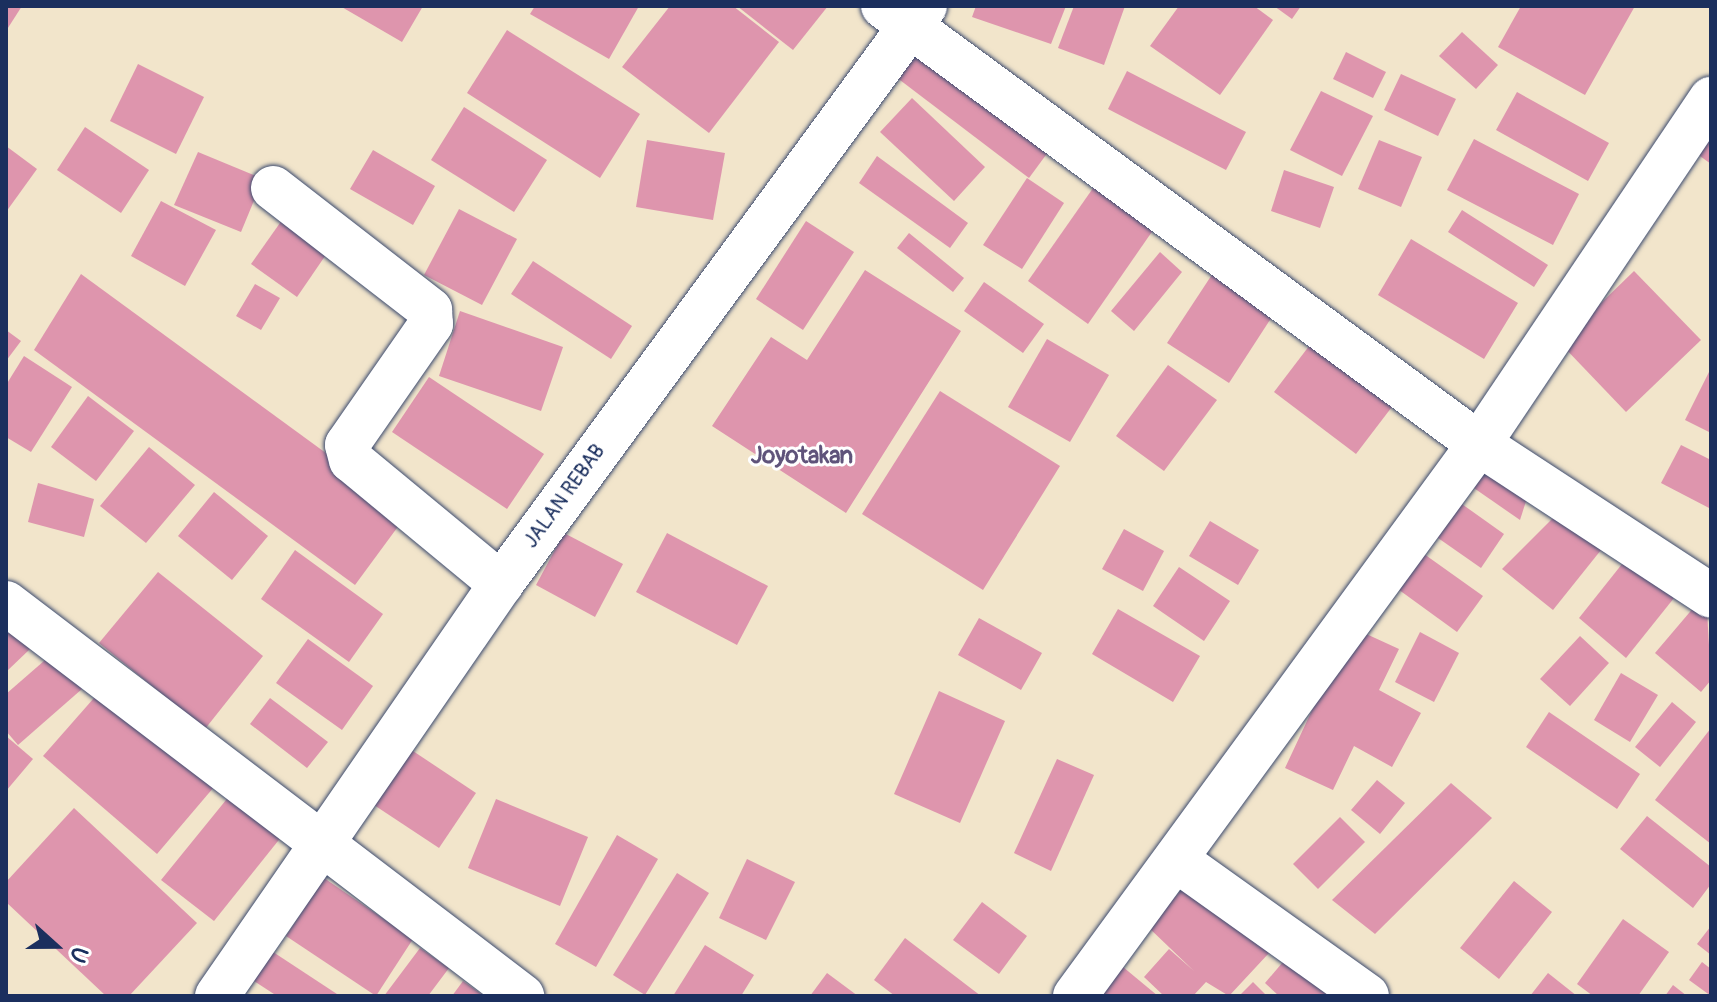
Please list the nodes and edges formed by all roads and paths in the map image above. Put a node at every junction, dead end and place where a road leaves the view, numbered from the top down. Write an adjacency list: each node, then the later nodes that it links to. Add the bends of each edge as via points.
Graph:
1 (906, 13): 4 (street); 5 (street, JALAN REBAB)
2 (1711, 99): 4 (street)
3 (273, 188): 5 (street, via 430,310 431,324 347,445 351,460)
4 (1479, 444): 6 (street); 9 (street)
5 (501, 584): 8 (street, JALAN REBAB)
6 (1711, 596)
7 (6, 603): 8 (street)
8 (327, 844): 10 (street, JALAN REBAB); 11 (street)
9 (1178, 861): 12 (street); 13 (street)
10 (217, 996)
11 (522, 996)
12 (1075, 996)
13 (1367, 996)

